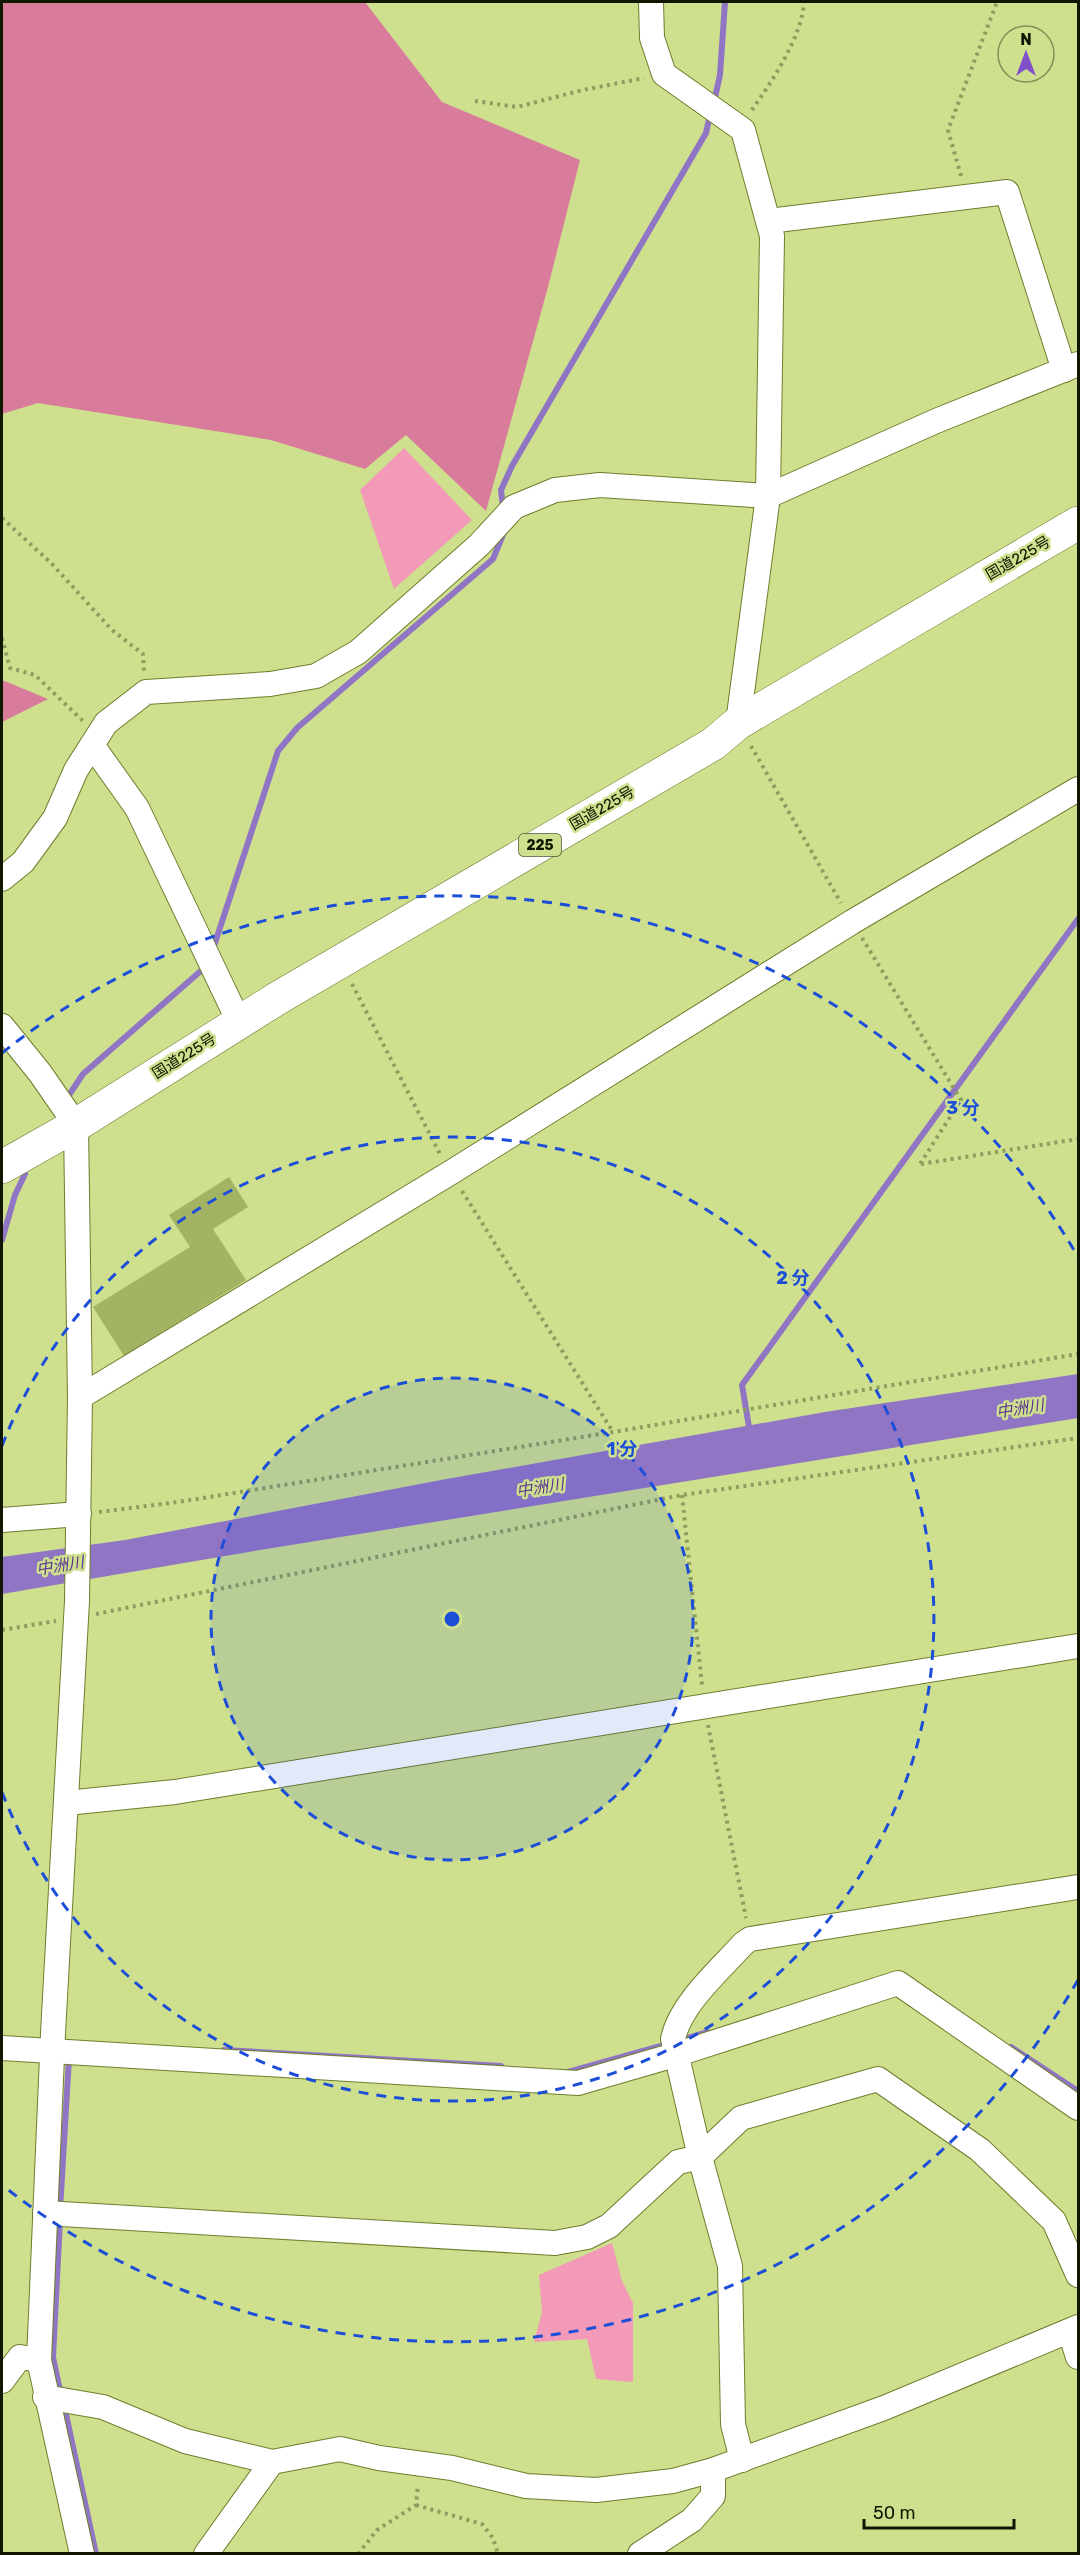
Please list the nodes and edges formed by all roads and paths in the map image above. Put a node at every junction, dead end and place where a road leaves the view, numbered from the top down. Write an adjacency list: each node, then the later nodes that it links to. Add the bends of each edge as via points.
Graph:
1 (651, 2): 4 (street, via 652,38)
2 (804, 2): 6 (path, via 803,15 776,76 746,119)
3 (997, 2): 7 (path, via 948,130)
4 (664, 74): 5 (path, via 517,107); 6 (street)
5 (475, 101)
6 (743, 130): 8 (street)
7 (966, 197): 8 (street); 9 (street, via 1007,192)
8 (769, 221): 10 (street, via 772,236)
9 (1071, 367): 10 (street, via 936,421)
10 (768, 496): 14 (street, via 600,485 555,490 514,507 479,545 358,652 316,676 270,684); 15 (street)
11 (2, 518): 14 (path, via 51,563 112,630 143,654)
12 (1078, 523): 15 (highway, 国道225号 / 225)
13 (2, 638): 16 (path, via 10,668 35,675 88,725)
14 (146, 692): 16 (street, via 106,723)
15 (738, 723): 19 (path); 20 (highway, 国道225号 / 225, via 713,744)
16 (92, 745): 18 (street, via 55,818 22,862); 21 (street, via 137,808)
17 (1078, 789): 19 (street)
18 (2, 879)
19 (852, 922): 24 (path, via 961,1100 920,1164); 26 (street)
20 (340, 961): 21 (highway, 国道225号 / 225); 26 (path)
21 (239, 1022): 23 (highway, 国道225号 / 225)
22 (2, 1026): 23 (street)
23 (76, 1125): 25 (highway, 国道225号 / 225); 28 (street)
24 (1078, 1139)
25 (2, 1167)
26 (450, 1173): 28 (street); 29 (path)
27 (1078, 1354): 29 (path)
28 (80, 1397): 31 (street)
29 (613, 1432): 31 (path)
30 (1078, 1438): 33 (path, via 682,1495)
31 (79, 1519): 32 (street); 33 (street)
32 (2, 1520)
33 (76, 1610): 34 (path); 36 (street)
34 (2, 1630)
35 (1078, 1646): 36 (street, via 175,1792)
36 (66, 1803): 39 (street)
37 (1078, 1887): 38 (street, via 750,1939 688,2005 675,2029)
38 (676, 2046): 39 (street, via 578,2083); 41 (street, via 898,1983); 42 (street)
39 (61, 2047): 40 (street); 43 (street)
40 (2, 2048)
41 (1078, 2108)
42 (700, 2157): 43 (street, via 678,2162 609,2226 587,2237 555,2243); 44 (street, via 741,2118 878,2079 980,2150 1054,2221); 50 (street, via 730,2266 733,2424)
43 (46, 2213): 47 (street)
44 (1078, 2275)
45 (1074, 2330): 46 (street); 50 (street, via 884,2408)
46 (1078, 2357)
47 (39, 2360): 48 (street, via 20,2358); 49 (street)
48 (2, 2381)
49 (47, 2397): 51 (street, via 103,2407 185,2441); 55 (street)
50 (742, 2460): 53 (street)
51 (272, 2462): 52 (street, via 340,2449); 56 (street)
52 (420, 2464): 53 (street, via 526,2486 596,2490 673,2481); 54 (path)
53 (713, 2470): 59 (street, via 713,2496 692,2520)
54 (416, 2505): 57 (path, via 376,2530); 58 (path, via 482,2524)
55 (82, 2553)
56 (206, 2553)
57 (358, 2553)
58 (498, 2553)
59 (640, 2553)

